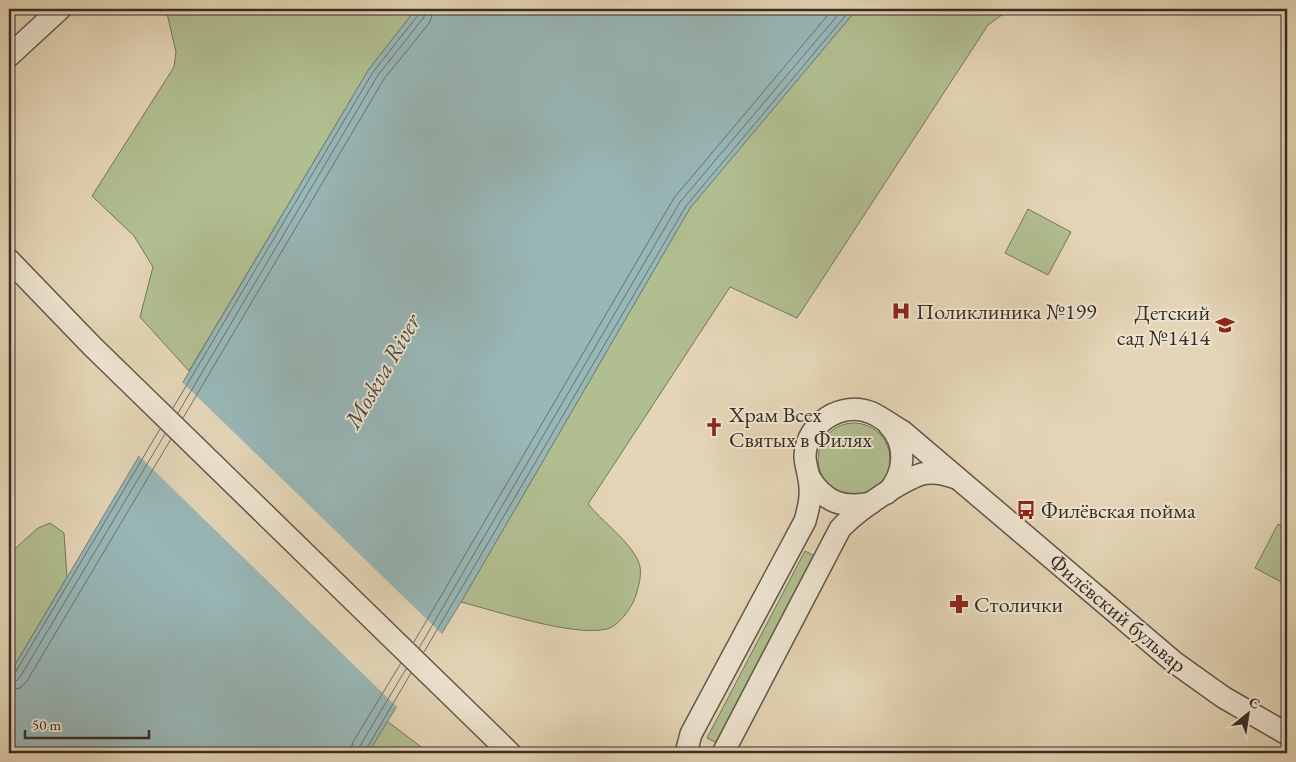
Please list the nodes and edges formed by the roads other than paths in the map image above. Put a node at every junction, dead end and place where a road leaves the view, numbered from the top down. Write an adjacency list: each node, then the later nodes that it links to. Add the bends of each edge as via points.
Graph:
1 (60, 9): 2 (street)
2 (9, 56)
3 (9, 260): 9 (street, via 92,346)
4 (883, 420): 5 (street, Филёвский бульвар, via 859,410 842,411 826,418 807,444); 6 (street, Филёвский бульвар, via 902,431); 7 (street, Филёвский бульвар, via 898,439 902,463 893,486)
5 (809, 477): 7 (street, Филёвский бульвар, via 817,490 842,505 857,506); 10 (street, Филёвский бульвар, via 810,504 805,521 691,734)
6 (959, 479): 7 (street, Филёвский бульвар, via 938,473 922,474); 8 (street, Филёвский бульвар, via 1174,662 1223,697)
7 (878, 499): 11 (street, Филёвский бульвар, via 840,529)
8 (1287, 734)
9 (510, 753)
10 (686, 753)
11 (723, 753)

